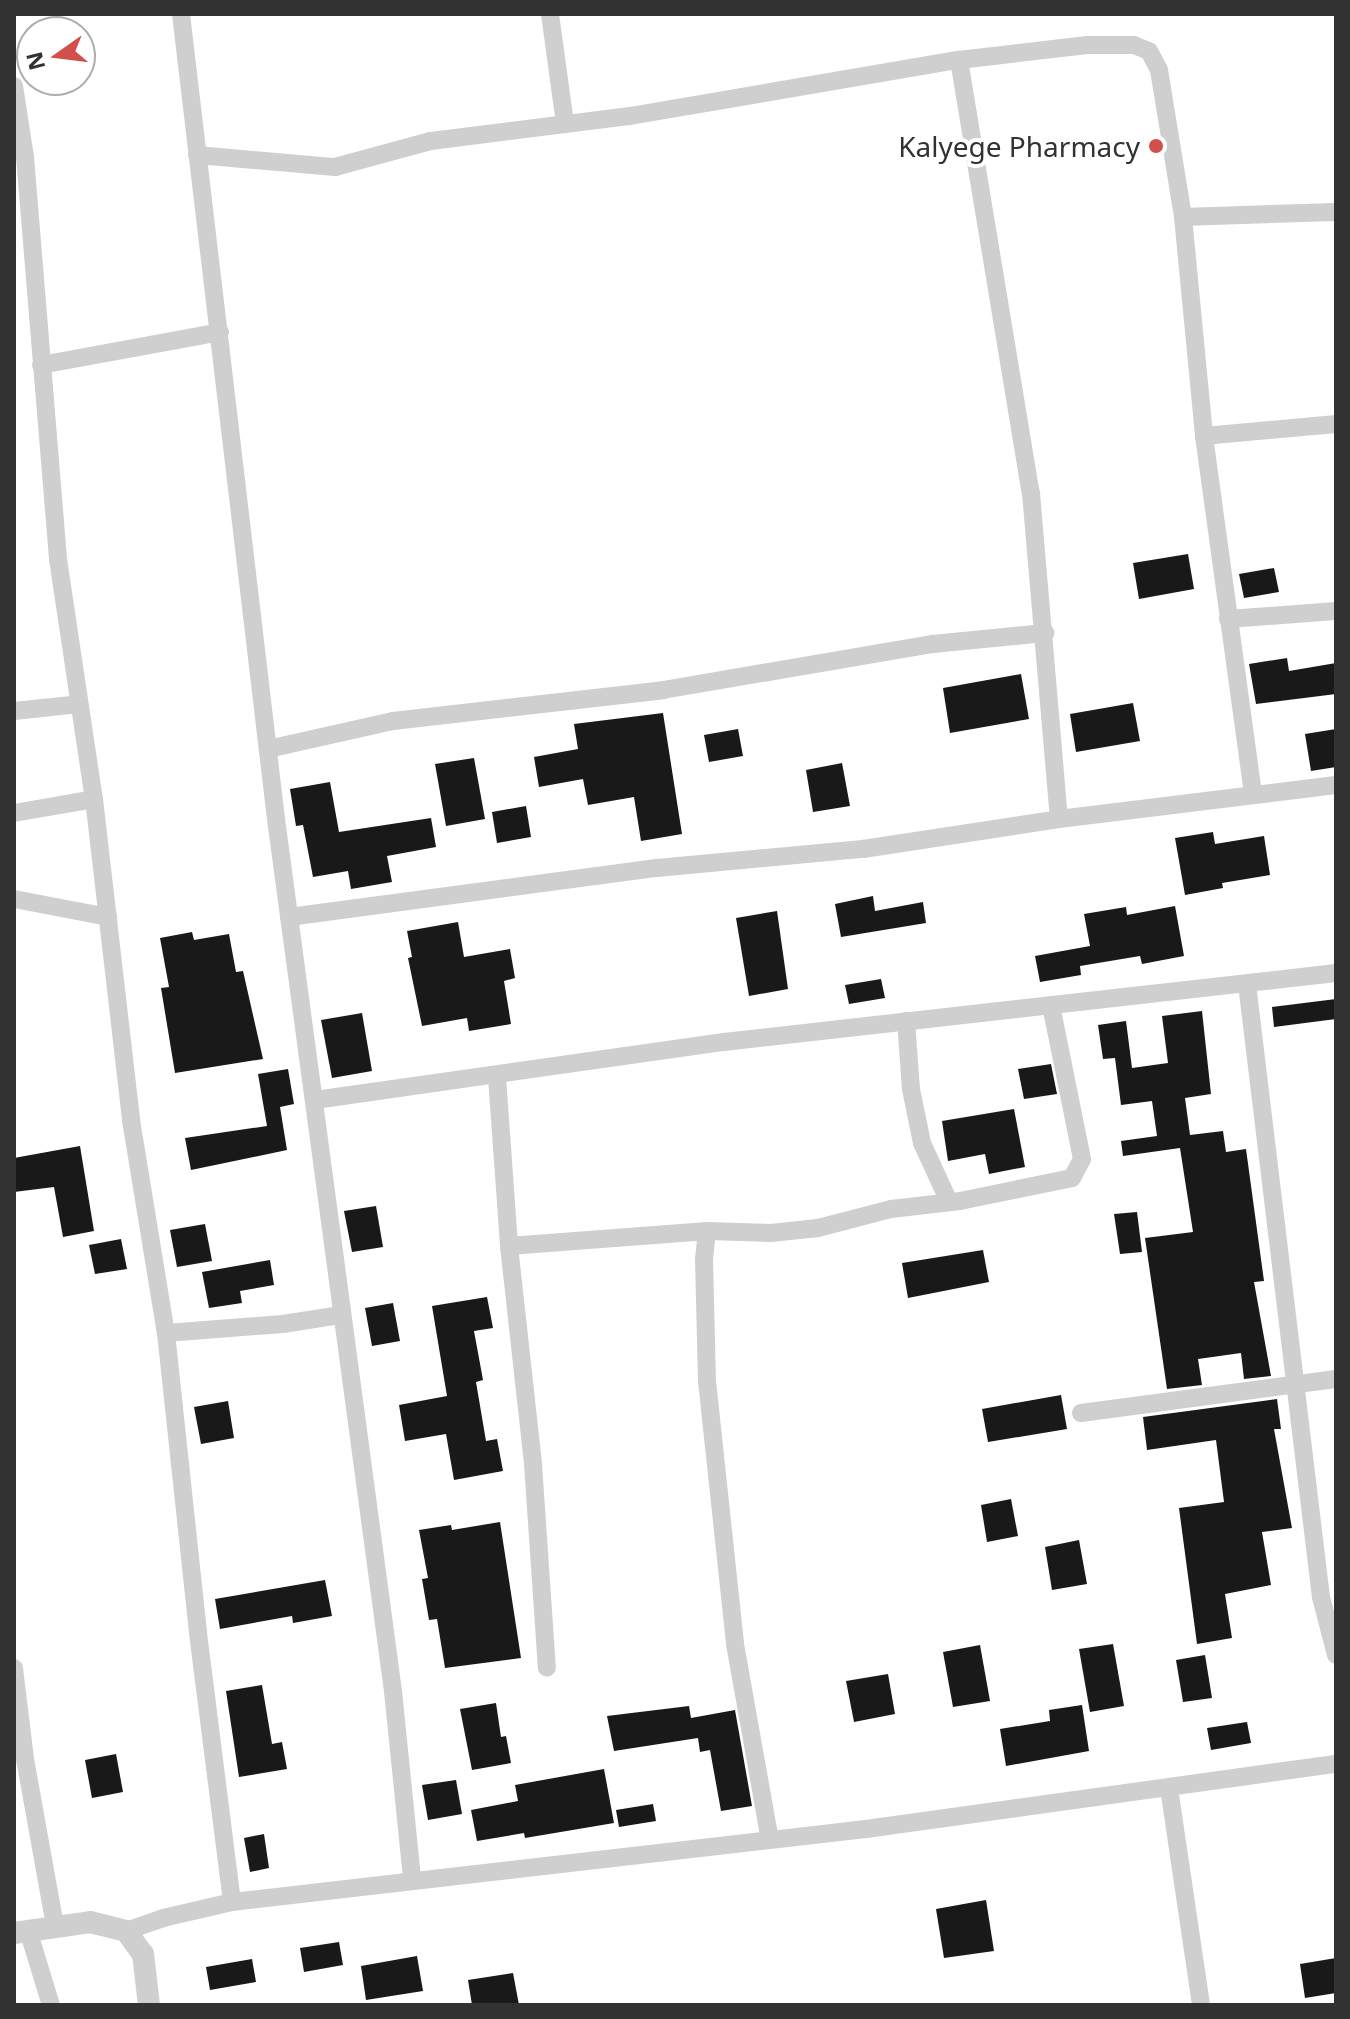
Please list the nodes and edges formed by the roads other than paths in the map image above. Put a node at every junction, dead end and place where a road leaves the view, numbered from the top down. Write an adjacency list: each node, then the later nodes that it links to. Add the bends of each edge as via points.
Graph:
1 (181, 14): 6 (street)
2 (550, 14): 5 (street)
3 (959, 60): 5 (street); 8 (street, via 1087,45 1134,45 1149,51 1159,70); 15 (street, via 1028,478)
4 (14, 86): 10 (street, via 25,157)
5 (565, 124): 6 (street, via 431,141 335,167)
6 (197, 155): 9 (street)
7 (1336, 212): 8 (street)
8 (1183, 217): 12 (street)
9 (220, 332): 10 (street); 18 (street)
10 (41, 365): 16 (street, via 58,559)
11 (1336, 424): 12 (street)
12 (1204, 436): 14 (street)
13 (1336, 611): 14 (street)
14 (1228, 619): 20 (street)
15 (1045, 633): 18 (street, via 933,644 643,693 393,721); 23 (street)
16 (79, 704): 17 (street); 21 (street)
17 (14, 711)
18 (268, 749): 26 (street)
19 (1336, 785): 20 (street)
20 (1253, 795): 23 (street)
21 (94, 799): 22 (street); 25 (street)
22 (14, 813)
23 (1059, 819): 26 (street, via 863,849 657,868)
24 (14, 899): 25 (street)
25 (108, 917): 37 (street, via 131,1120)
26 (289, 917): 32 (street)
27 (1336, 973): 28 (street)
28 (1247, 984): 29 (street); 39 (street)
29 (1051, 1005): 30 (street); 33 (street, via 1082,1159 1078,1170 1060,1183)
30 (906, 1021): 31 (street); 33 (street, via 922,1143)
31 (497, 1077): 32 (street); 35 (street)
32 (315, 1100): 36 (street)
33 (949, 1202): 34 (street, via 891,1209 818,1228)
34 (707, 1231): 35 (street); 46 (street, via 707,1381 735,1644)
35 (509, 1246): 43 (street, via 533,1464)
36 (341, 1315): 37 (street); 47 (street, via 393,1691)
37 (166, 1333): 48 (street)
38 (1336, 1379): 39 (street)
39 (1297, 1382): 40 (street); 41 (street, via 1321,1597)
40 (1081, 1413)
41 (1336, 1655)
42 (14, 1668): 49 (street)
43 (547, 1668)
44 (1336, 1764): 45 (street)
45 (1169, 1788): 46 (street); 54 (street)
46 (770, 1840): 47 (street)
47 (412, 1879): 48 (street)
48 (232, 1902): 51 (street)
49 (55, 1926): 50 (street); 51 (street, via 90,1922)
50 (21, 1931): 52 (street)
51 (126, 1931): 53 (street, via 143,1954)
52 (51, 2005)
53 (149, 2005)
54 (1201, 2005)

